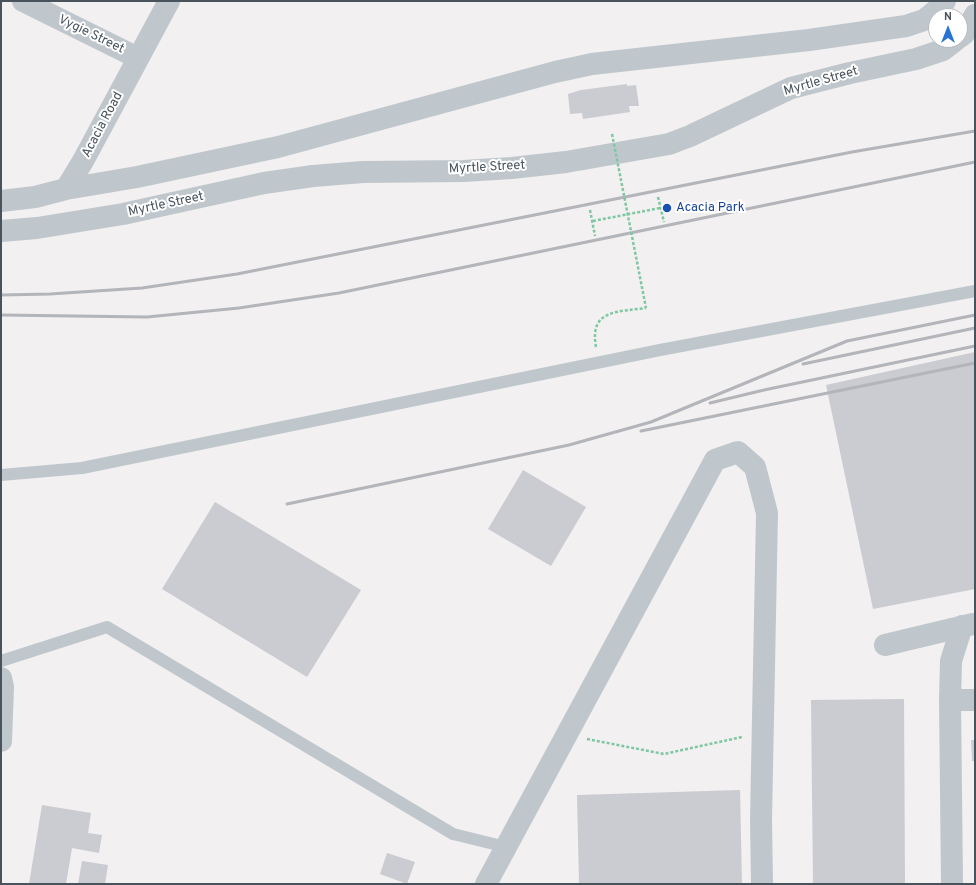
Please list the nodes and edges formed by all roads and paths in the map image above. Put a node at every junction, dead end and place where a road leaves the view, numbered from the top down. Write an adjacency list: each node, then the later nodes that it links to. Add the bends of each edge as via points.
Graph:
1 (22, 1): 7 (street, Vygie Street)
2 (169, 1): 7 (street, Acacia Road)
3 (945, 1): 9 (street, via 924,20 906,26 809,40 586,65 278,147 137,177)
4 (975, 15): 5 (street)
5 (968, 27)
6 (946, 48): 17 (street, Myrtle Street, via 916,59 850,72 791,88 668,144 566,162 512,168 313,176 264,183 123,214)
7 (138, 58): 9 (street, Acacia Road)
8 (612, 134): 14 (path, bridge)
9 (66, 189): 11 (street)
10 (658, 197): 12 (path)
11 (1, 202)
12 (660, 208): 14 (path); 16 (path)
13 (590, 210): 15 (path)
14 (628, 214): 15 (path); 20 (path, bridge, via 646,308 602,317 596,325 594,335)
15 (593, 221): 18 (path)
16 (664, 222)
17 (1, 231)
18 (595, 236)
19 (975, 291): 20 (lane)
20 (599, 363): 21 (lane, via 82,468)
21 (1, 475)
22 (968, 625): 23 (street); 26 (street, via 951,661)
23 (884, 645)
24 (1, 661): 31 (lane, via 107,627 453,834)
25 (1, 678): 30 (street)
26 (950, 700): 27 (street); 34 (street)
27 (975, 700)
28 (763, 733): 29 (path, via 664,754); 29 (street, via 767,513 755,468 738,452 715,460); 33 (street)
29 (567, 735): 31 (street)
30 (1, 741)
31 (506, 847): 32 (street)
32 (486, 884)
33 (762, 884)
34 (952, 884)

